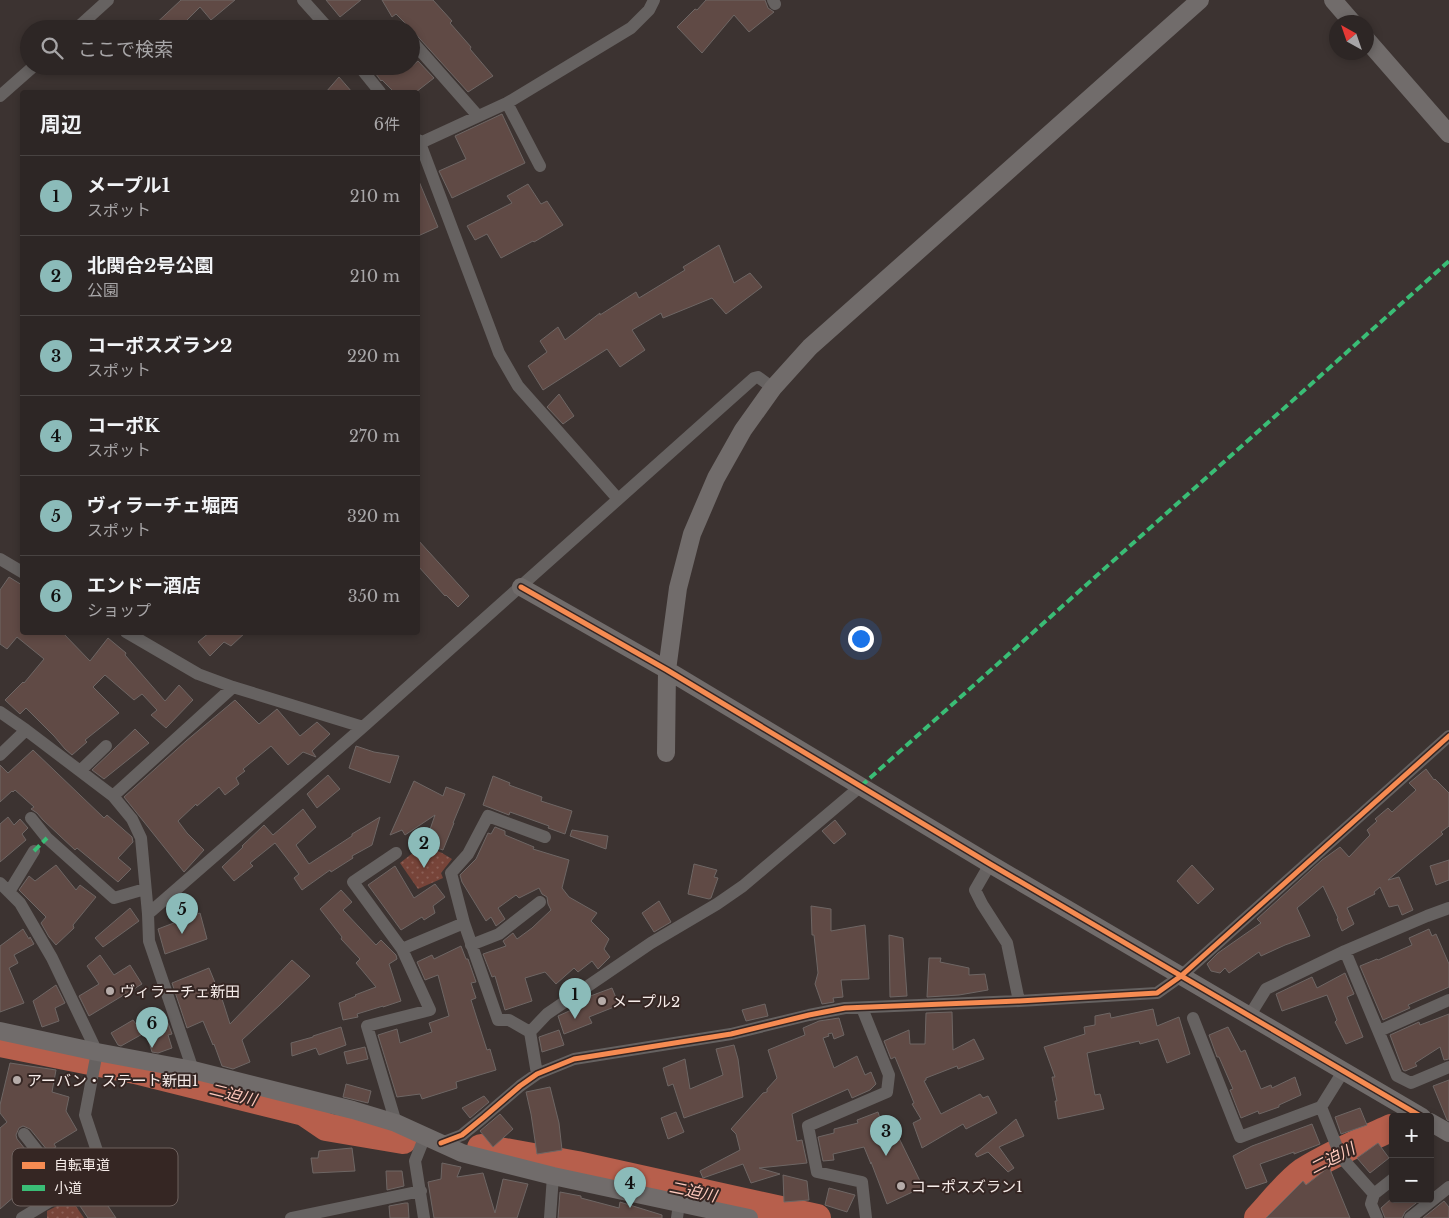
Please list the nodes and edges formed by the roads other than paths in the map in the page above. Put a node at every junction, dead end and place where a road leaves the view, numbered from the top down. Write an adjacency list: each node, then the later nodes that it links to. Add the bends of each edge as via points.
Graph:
1 (108, 0): 7 (street)
2 (304, 0): 8 (street)
3 (654, 0): 15 (street, via 631,28)
4 (1200, 0): 21 (street, via 818,340)
5 (1333, 0): 6 (street)
6 (1346, 15)
7 (86, 20)
8 (321, 20)
9 (1374, 48): 17 (street)
10 (420, 50): 16 (street)
11 (24, 75): 14 (street)
12 (366, 75): 13 (street)
13 (378, 90)
14 (0, 96)
15 (507, 102): 16 (street); 20 (street)
16 (478, 116): 18 (street)
17 (1449, 134)
18 (420, 141)
19 (420, 147): 22 (street, via 499,353 518,386)
20 (540, 166)
21 (774, 388): 22 (street, via 758,377 754,378); 25 (street, via 743,430 716,478 692,534 678,588)
22 (618, 499): 23 (street)
23 (521, 586): 25 (street); 28 (street)
24 (131, 635): 26 (street, via 198,674)
25 (667, 670): 32 (street); 35 (street)
26 (233, 687): 28 (street); 36 (street)
27 (0, 712): 29 (street)
28 (363, 727): 47 (street)
29 (26, 730): 33 (street); 34 (street)
30 (1449, 736): 52 (street)
31 (106, 746): 34 (street)
32 (666, 753)
33 (0, 755)
34 (80, 771): 36 (street)
35 (861, 786): 41 (street); 60 (street, via 743,886 651,943 547,1014)
36 (112, 796): 43 (street, via 132,819 141,838)
37 (31, 818): 43 (street, via 47,838 114,898)
38 (545, 837): 48 (street, via 488,816 468,854 451,873)
39 (34, 852): 44 (street)
40 (396, 853): 50 (street, via 353,882)
41 (990, 864): 52 (street); 54 (street, via 975,890 1007,942)
42 (0, 883): 44 (street)
43 (145, 889): 47 (street)
44 (9, 892): 61 (street, via 20,903 52,958)
45 (540, 902): 49 (street, via 499,934)
46 (1449, 908): 51 (street)
47 (148, 914): 63 (street, via 149,941)
48 (464, 924): 49 (street); 50 (street)
49 (471, 945): 60 (street, via 498,1020 509,1020)
50 (402, 949): 68 (street, via 430,1010 367,1026)
51 (1345, 951): 56 (street, via 1266,989); 58 (street)
52 (1181, 976): 54 (street, via 1157,993); 56 (street)
53 (1449, 1000): 58 (street)
54 (1019, 1001): 55 (street)
55 (862, 1008): 65 (street, via 845,1008 731,1034 574,1060); 87 (street, via 889,1075 887,1092 808,1126 817,1172 862,1182)
56 (1250, 1015): 64 (street)
57 (1193, 1018): 66 (street, via 1240,1137)
58 (1379, 1031): 62 (street, via 1397,1076 1411,1084)
59 (0, 1032): 61 (street)
60 (530, 1032): 65 (street)
61 (96, 1060): 63 (street); 74 (street, via 85,1115)
62 (1449, 1067)
63 (192, 1070): 68 (street)
64 (1344, 1070): 66 (street); 67 (street)
65 (537, 1074): 72 (street, via 462,1135)
66 (1321, 1107): 79 (street, via 1341,1157)
67 (1415, 1113)
68 (396, 1123): 72 (street)
69 (1434, 1124): 70 (street)
70 (1449, 1133)
71 (24, 1134): 73 (street)
72 (433, 1140): 75 (street, via 462,1153); 78 (street, via 416,1161)
73 (35, 1148)
74 (96, 1148)
75 (553, 1176): 81 (street); 85 (street)
76 (1389, 1182): 79 (street)
77 (1449, 1187): 89 (street)
78 (421, 1191): 83 (street); 84 (street)
79 (1374, 1194): 88 (street, via 1372,1204)
80 (44, 1206): 82 (street)
81 (678, 1211): 86 (street)
82 (29, 1216)
83 (291, 1218)
84 (424, 1218)
85 (550, 1218)
86 (749, 1218)
87 (866, 1218)
88 (1378, 1218)
89 (1410, 1218)

